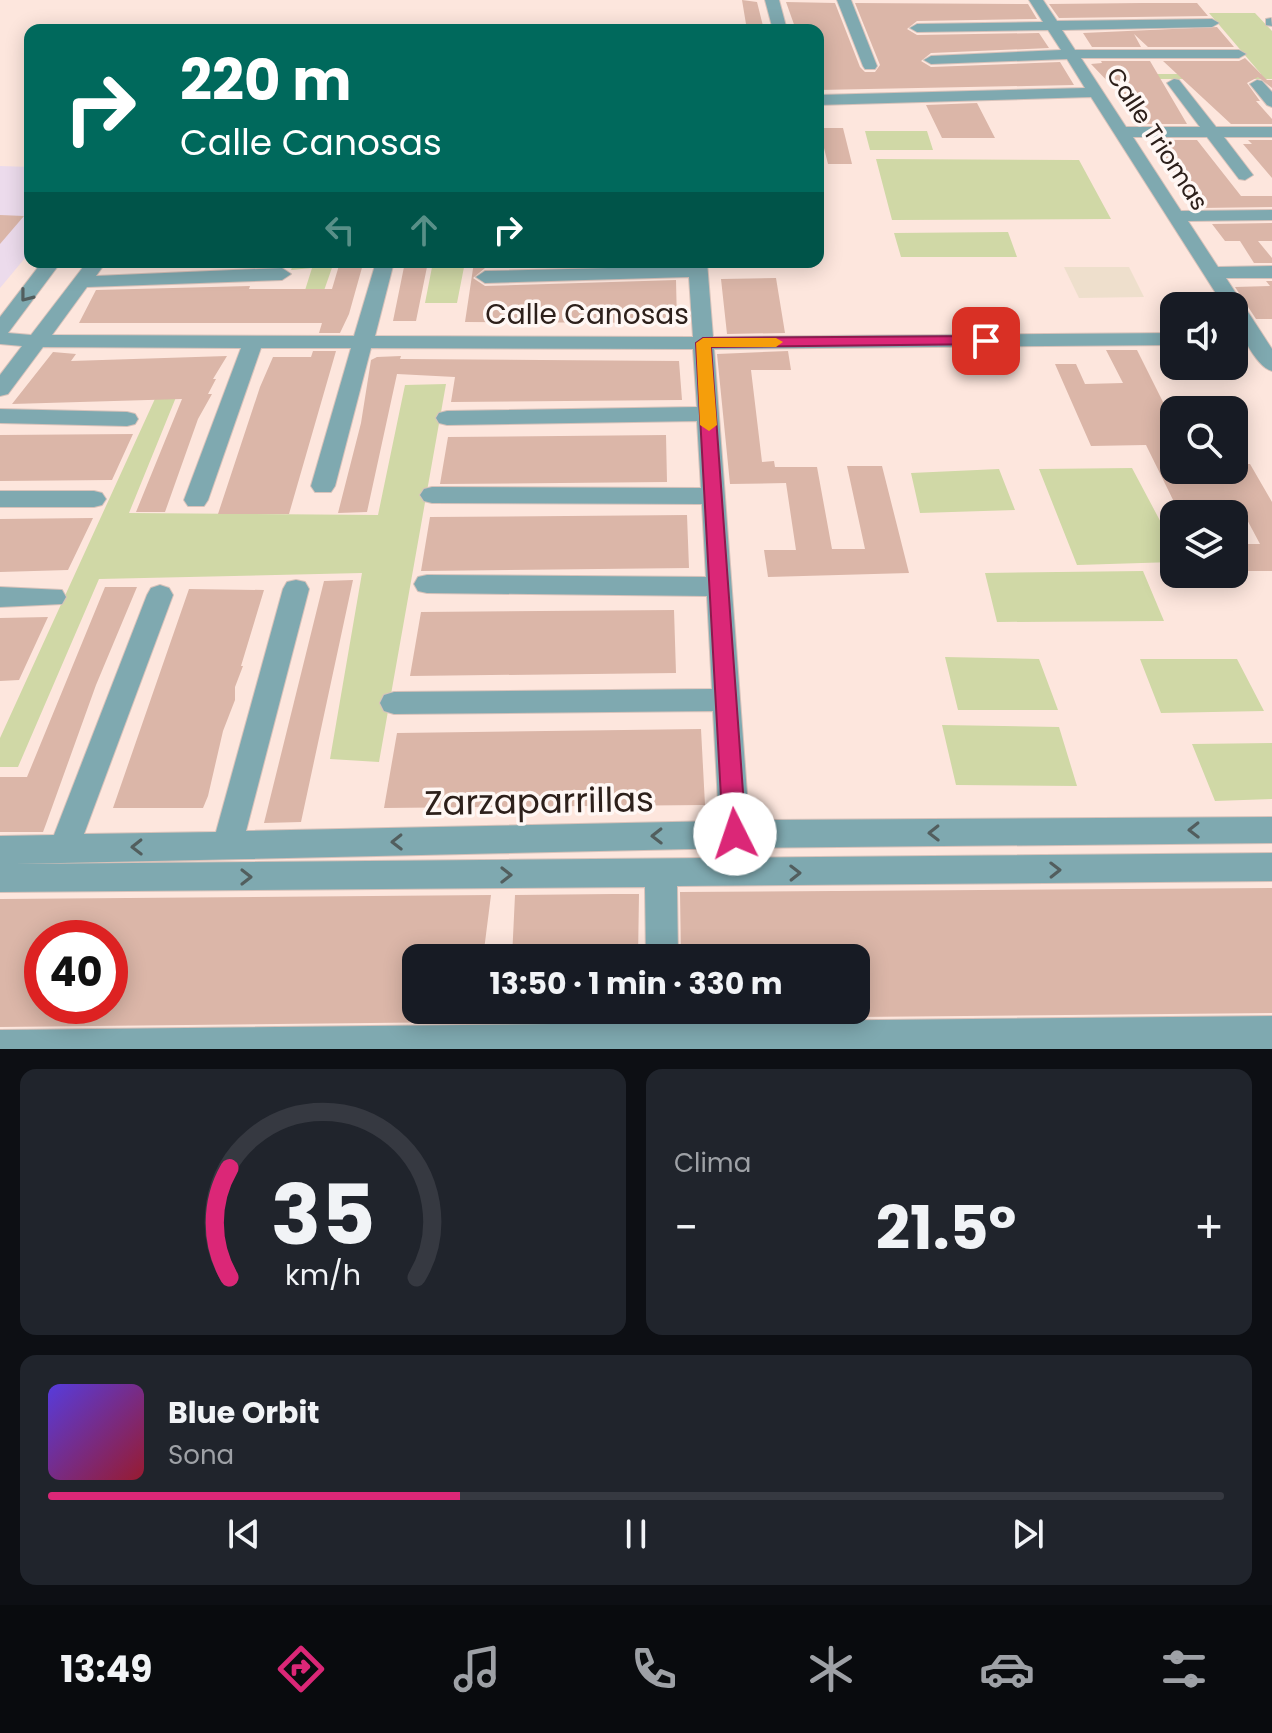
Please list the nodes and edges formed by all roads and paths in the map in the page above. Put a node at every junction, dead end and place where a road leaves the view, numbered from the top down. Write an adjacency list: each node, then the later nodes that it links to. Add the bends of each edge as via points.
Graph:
1 (772, 0): 5 (street)
2 (844, 0): 11 (street)
3 (1036, 0): 6 (street, Calle Triomas)
4 (1212, 23): 6 (street)
5 (778, 24)
6 (1053, 25): 7 (street); 8 (street, Calle Triomas)
7 (917, 28)
8 (1071, 54): 9 (street); 10 (street); 14 (street, Calle Triomas)
9 (1239, 54)
10 (931, 60)
11 (870, 66)
12 (1174, 83): 19 (street)
13 (1257, 84): 16 (street)
14 (1096, 92): 15 (street); 17 (street, Calle Triomas)
15 (824, 100)
16 (1272, 102)
17 (1120, 132): 19 (street); 22 (street, Calle Triomas)
18 (1272, 132): 19 (street)
19 (1213, 133): 20 (street)
20 (1245, 175)
21 (1272, 215): 22 (street)
22 (1175, 216): 29 (street, Calle Triomas)
23 (47, 268): 34 (street, one-way to 34)
24 (92, 268): 32 (street)
25 (383, 268): 40 (street)
26 (677, 268): 31 (street)
27 (698, 268): 41 (street)
28 (1272, 272): 29 (street)
29 (1213, 273): 33 (street, Calle Triomas)
30 (282, 274): 32 (street)
31 (485, 277)
32 (81, 282): 38 (street)
33 (1225, 292)
34 (0, 330)
35 (0, 338): 38 (street, Calle Canosas)
36 (1160, 339): 41 (street, Calle Canosas)
37 (1254, 339): 42 (street, Calle Triomas)
38 (36, 341): 39 (street, Calle Canosas); 43 (street)
39 (253, 342): 40 (street, Calle Canosas); 53 (street)
40 (361, 342): 41 (street, Calle Canosas); 48 (street)
41 (703, 343): 44 (street)
42 (1272, 365)
43 (0, 389)
44 (708, 414): 46 (street); 50 (street)
45 (0, 416): 47 (street)
46 (447, 418)
47 (127, 419)
48 (323, 486)
49 (432, 495): 50 (street)
50 (713, 496): 55 (street)
51 (0, 499): 52 (street)
52 (94, 499)
53 (196, 500)
54 (427, 584): 55 (street)
55 (719, 587): 60 (street)
56 (296, 589): 64 (street)
57 (160, 595): 65 (street)
58 (0, 597): 59 (street)
59 (53, 597)
60 (726, 700): 61 (street); 63 (street)
61 (394, 703)
62 (1272, 830): 63 (street, Zarzaparrillas, one-way to 63)
63 (735, 834): 64 (street, Zarzaparrillas, one-way to 64)
64 (227, 846): 65 (street, Zarzaparrillas, one-way to 65)
65 (64, 848): 66 (street, Zarzaparrillas)
66 (0, 850)
67 (1272, 867): 68 (street, one-way to 67)
68 (661, 875): 69 (street, one-way to 68); 70 (street)
69 (0, 878)
70 (662, 944)
71 (662, 1033): 72 (street); 73 (street)
72 (1272, 1033)
73 (0, 1047)

